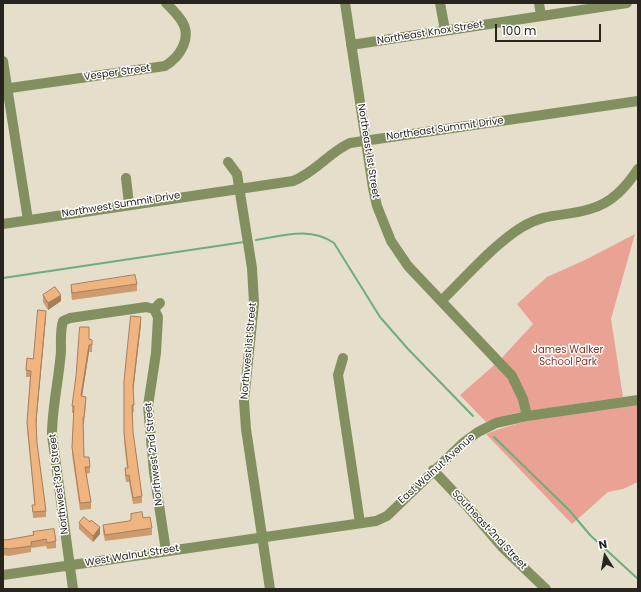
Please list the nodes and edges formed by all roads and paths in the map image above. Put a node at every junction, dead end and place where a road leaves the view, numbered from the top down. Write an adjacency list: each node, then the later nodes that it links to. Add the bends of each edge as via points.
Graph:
1 (166, 3): 10 (street, Vesper Street, via 182,21 186,35 175,60 165,66)
2 (345, 3): 8 (street, Northeast 1st Street)
3 (440, 3): 7 (street)
4 (539, 3): 6 (street)
5 (626, 3): 6 (street, Northeast Knox Street)
6 (541, 16): 7 (street, Northeast Knox Street)
7 (444, 30): 8 (street, Northeast Knox Street)
8 (352, 45): 12 (street, Northeast 1st Street)
9 (3, 61): 10 (street)
10 (5, 89): 18 (street)
11 (638, 101): 12 (street, Northeast Summit Drive)
12 (365, 141): 16 (street, Northeast Summit Drive, via 341,147 305,176 293,181); 20 (street, Northeast 1st Street, via 375,200 391,241 408,266)
13 (228, 162): 16 (street, Northwest 1st Street, via 237,174)
14 (638, 169): 20 (street, via 617,195 605,203 590,210 541,218 523,227 507,238)
15 (126, 178): 17 (street)
16 (240, 188): 17 (street, Northwest Summit Drive); 27 (street, Northwest 1st Street, via 252,268 254,303 245,393 246,429)
17 (129, 204): 18 (street, Northwest Summit Drive)
18 (28, 220): 19 (street, Northwest Summit Drive)
19 (3, 224)
20 (441, 301): 24 (street, Northeast 1st Street, via 512,376 524,399)
21 (61, 330): 28 (street, Northwest 2nd Street, via 63,321 70,318 157,306 156,353 148,406 154,472); 29 (street, Northwest 3rd Street, via 52,434)
22 (343, 358): 26 (street, via 338,375)
23 (638, 400): 24 (street, East Walnut Avenue)
24 (527, 416): 25 (street, East Walnut Avenue, via 496,423 478,432 463,442)
25 (433, 470): 26 (street, East Walnut Avenue, via 387,516 376,521); 33 (street, Southeast 2nd Street, via 503,548)
26 (360, 523): 27 (street, East Walnut Avenue)
27 (262, 537): 28 (street, West Walnut Street); 32 (street, Northwest 1st Street)
28 (166, 551): 29 (street, West Walnut Street)
29 (69, 566): 30 (street, West Walnut Street); 31 (street, Northwest 3rd Street)
30 (3, 575)
31 (73, 589)
32 (270, 589)
33 (546, 589)

